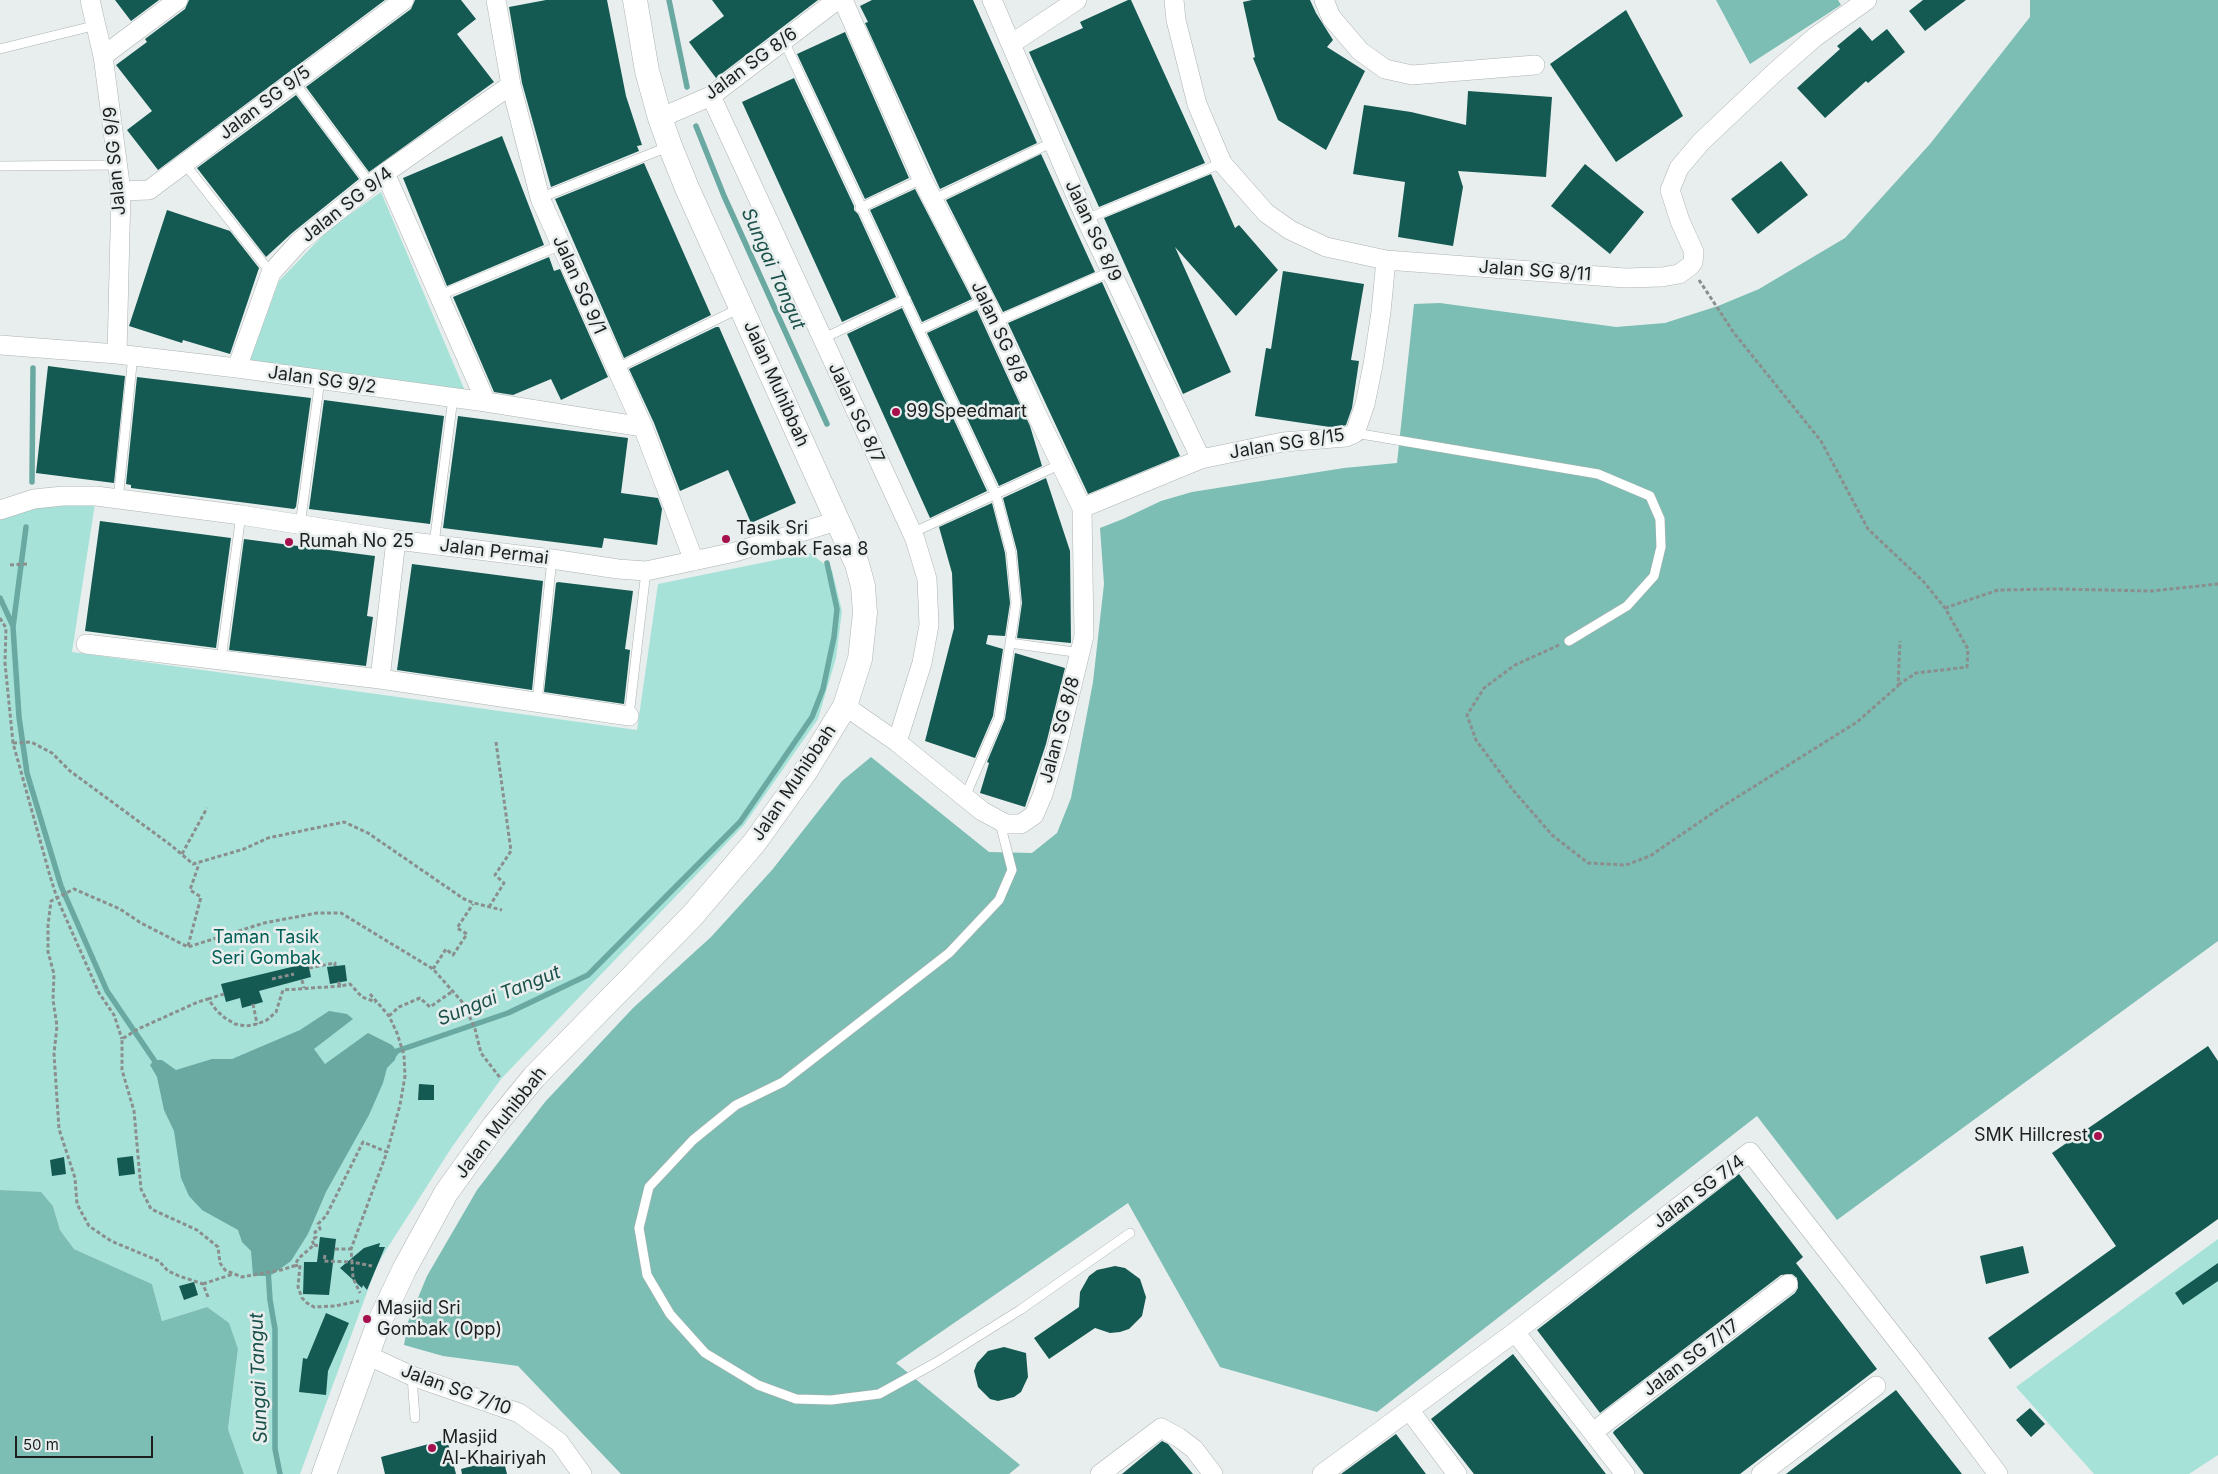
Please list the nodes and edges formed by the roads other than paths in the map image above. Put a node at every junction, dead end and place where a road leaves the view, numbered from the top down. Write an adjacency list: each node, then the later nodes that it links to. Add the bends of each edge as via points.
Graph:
1 (90, 0): 13 (street, Jalan SG 9/9)
2 (178, 0): 17 (street)
3 (404, 0): 19 (street, Jalan SG 9/5)
4 (497, 0): 20 (street, Jalan SG 9/1)
5 (635, 0): 22 (street, Jalan Muhibbah, via 647,71)
6 (837, 0): 14 (street, Jalan SG 8/6)
7 (843, 0): 30 (street, Jalan SG 8/8)
8 (992, 0): 15 (street, Jalan SG 8/9)
9 (1077, 0): 15 (street)
10 (1174, 0): 26 (street, Jalan SG 8/11, via 1197,104)
11 (1324, 0): 18 (street, via 1331,16 1360,51 1385,69 1412,75)
12 (1867, 0): 37 (street, Jalan SG 8/11, via 1815,37 1774,73 1701,142 1680,168 1670,190 1694,252 1693,262 1679,274 1625,278)
13 (97, 25): 16 (lane); 17 (street, Jalan SG 9/9)
14 (784, 41): 21 (street, Jalan SG 8/6); 34 (lane)
15 (1011, 44): 23 (street, Jalan SG 8/9)
16 (0, 49)
17 (103, 56): 27 (street, Jalan SG 9/9)
18 (1535, 65)
19 (294, 82): 25 (street, Jalan SG 9/5); 29 (lane)
20 (511, 85): 29 (street, Jalan SG 9/4); 32 (street, Jalan SG 9/1)
21 (711, 96): 22 (street, Jalan SG 8/6); 46 (street, Jalan SG 8/7)
22 (660, 118): 24 (street, Jalan Muhibbah)
23 (1053, 142): 33 (lane); 35 (street, Jalan SG 8/9)
24 (670, 146): 32 (lane); 43 (street, Jalan Muhibbah)
25 (184, 163): 31 (street, Jalan SG 9/5, via 149,190); 39 (lane)
26 (1222, 163): 35 (lane); 37 (street, Jalan SG 8/11, via 1266,213 1302,237 1326,247)
27 (118, 165): 28 (lane); 31 (street, Jalan SG 9/9)
28 (0, 166)
29 (378, 179): 39 (street, Jalan SG 9/4, via 299,242); 40 (street)
30 (922, 179): 33 (street, Jalan SG 8/8); 34 (lane)
31 (121, 192): 48 (street, Jalan SG 9/9)
32 (540, 198): 36 (street, Jalan SG 9/1)
33 (932, 200): 42 (street, Jalan SG 8/8)
34 (860, 208): 41 (lane)
35 (1086, 219): 38 (street, Jalan SG 8/9)
36 (561, 245): 40 (lane); 50 (street, Jalan SG 9/1)
37 (1386, 260): 55 (street, Jalan SG 8/15, via 1373,365)
38 (1112, 271): 44 (lane); 56 (street, Jalan SG 8/9)
39 (271, 273): 49 (street, Jalan SG 9/4)
40 (438, 296): 53 (street)
41 (906, 299): 45 (lane); 46 (lane)
42 (985, 300): 44 (street, Jalan SG 8/8); 45 (lane)
43 (742, 307): 50 (lane); 63 (street, Jalan Muhibbah)
44 (995, 322): 57 (street, Jalan SG 8/8)
45 (919, 330): 58 (lane)
46 (822, 339): 65 (street, Jalan SG 8/7)
47 (0, 345): 48 (street, Jalan SG 9/2)
48 (125, 354): 49 (street, Jalan SG 9/2); 59 (lane)
49 (237, 368): 51 (street, Jalan SG 9/2)
50 (617, 368): 54 (street, Jalan SG 9/1)
51 (320, 380): 52 (street, Jalan SG 9/2); 64 (lane)
52 (454, 398): 53 (street, Jalan SG 9/2); 67 (lane)
53 (486, 402): 54 (street, Jalan SG 9/2)
54 (643, 427): 69 (street, Jalan SG 9/1)
55 (1355, 433): 56 (street, Jalan SG 8/15, via 1346,438 1283,442); 71 (lane, via 1598,474 1650,496 1660,518 1661,547 1654,576 1627,606)
56 (1201, 459): 60 (street, Jalan SG 8/15)
57 (1061, 464): 58 (lane); 60 (street, Jalan SG 8/8)
58 (996, 495): 65 (lane); 72 (lane, via 1012,560 1016,603)
59 (118, 500): 61 (street, Jalan Permai, via 63,496 34,499); 62 (street, Jalan Permai)
60 (1082, 508): 74 (street, Jalan SG 8/8, via 1084,636)
61 (0, 510)
62 (241, 515): 64 (street, Jalan Permai); 75 (lane)
63 (837, 522): 69 (street, Jalan Permai); 78 (street, Jalan Muhibbah, via 857,564 865,613 860,659)
64 (300, 526): 66 (street, Jalan Permai)
65 (912, 533): 80 (street, Jalan SG 8/7, via 927,579 929,625 922,663)
66 (396, 540): 67 (street, Jalan Permai); 76 (street)
67 (434, 544): 68 (street, Jalan Permai)
68 (552, 559): 70 (street, Jalan Permai, via 618,570); 77 (lane)
69 (694, 561): 70 (street, Jalan Permai)
70 (646, 571): 79 (lane)
71 (1568, 641)
72 (1010, 642): 74 (lane); 81 (lane, via 999,718)
73 (86, 644): 75 (street)
74 (1081, 653): 82 (street, Jalan SG 8/8, via 1038,808 1021,824 1006,824)
75 (221, 659): 76 (street)
76 (380, 679): 77 (street)
77 (536, 702): 79 (street)
78 (844, 706): 80 (street); 86 (street, Jalan Muhibbah, via 805,772 755,842 692,916 534,1077 494,1126 442,1202 405,1268)
79 (629, 716)
80 (897, 742): 81 (street)
81 (966, 797): 82 (street)
82 (999, 820): 83 (lane, via 1012,870 999,900 949,953 782,1082 736,1105 693,1140 649,1187 639,1228 647,1276 670,1314 705,1353 758,1385 796,1399 831,1400 879,1394 912,1376 1020,1310)
83 (1130, 1233)
84 (1788, 1284): 91 (street, Jalan SG 7/17)
85 (1514, 1332): 89 (street, Jalan SG 7/4); 91 (street); 100 (street, Jalan SG 7/4, via 1750,1152)
86 (367, 1355): 87 (street, Jalan SG 7/10); 92 (street, Jalan Muhibbah)
87 (412, 1376): 90 (lane); 93 (street, Jalan SG 7/10, via 520,1413 559,1442)
88 (1876, 1386): 99 (street)
89 (1410, 1411): 96 (street, Jalan SG 7/4); 97 (street)
90 (415, 1418)
91 (1593, 1432): 98 (street)
92 (324, 1474)
93 (582, 1474)
94 (1100, 1474): 95 (street, via 1161,1428 1194,1449)
95 (1213, 1474)
96 (1322, 1474)
97 (1457, 1474)
98 (1625, 1474)
99 (1761, 1474)
100 (1998, 1474)

